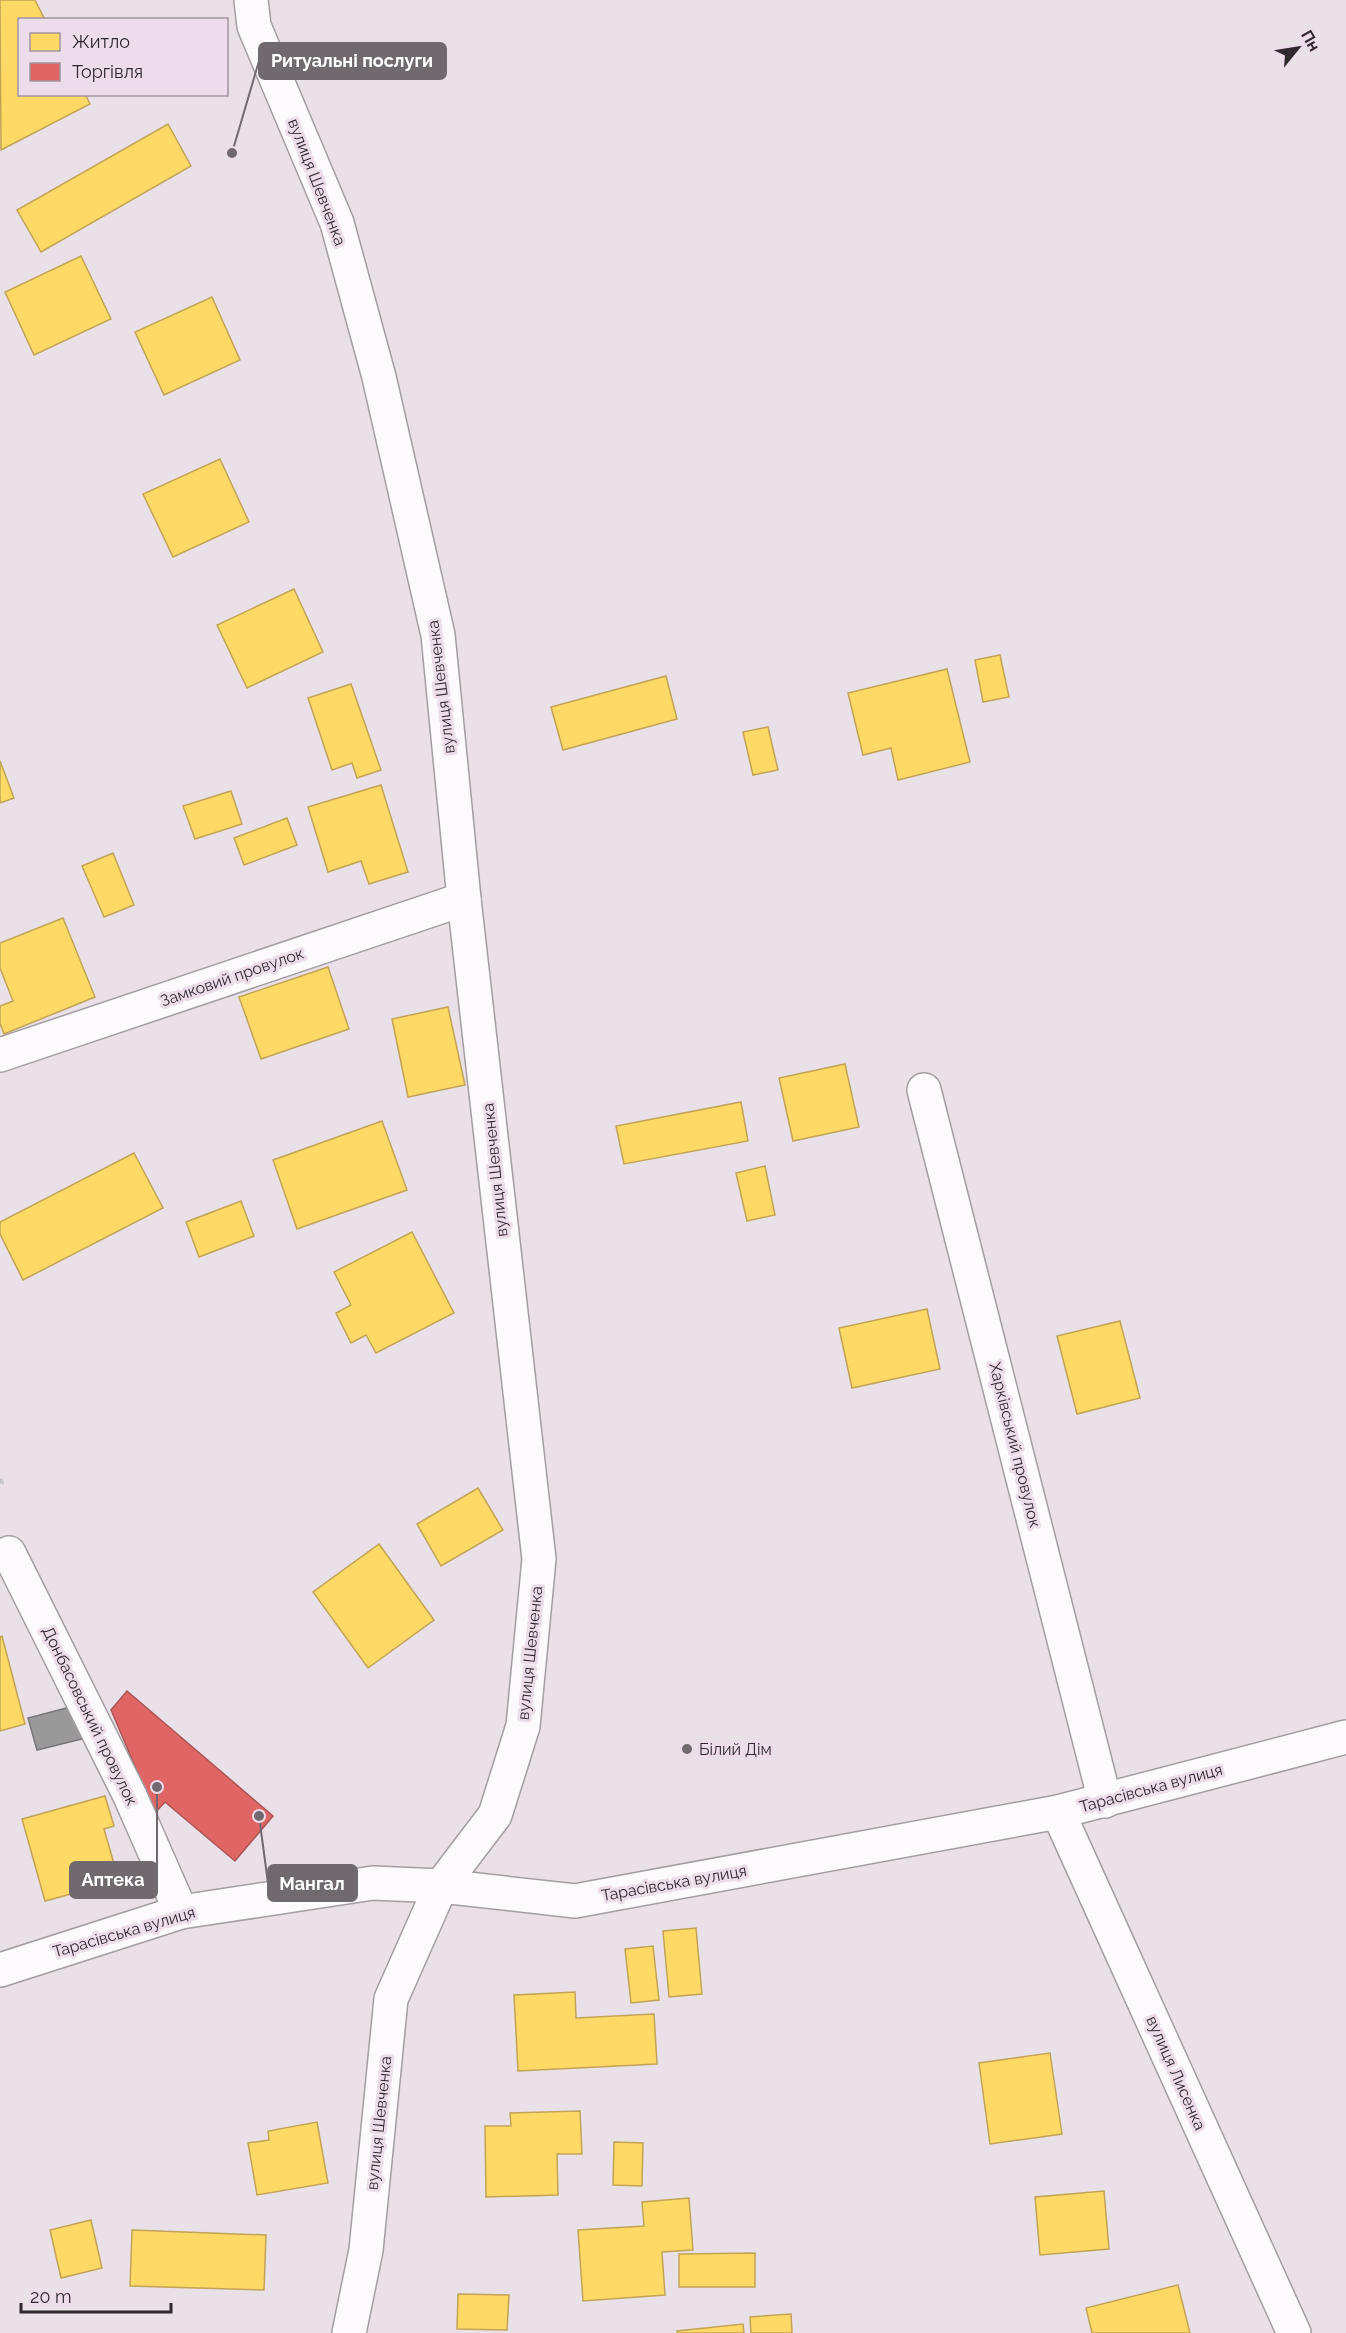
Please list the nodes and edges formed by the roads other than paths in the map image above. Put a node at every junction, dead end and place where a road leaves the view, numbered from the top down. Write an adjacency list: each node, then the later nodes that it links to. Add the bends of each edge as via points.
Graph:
1 (251, 0): 2 (street, вулиця Шевченка, via 254,26 337,223 379,377 438,635)
2 (464, 898): 3 (street, Замковий провулок); 9 (street, вулиця Шевченка, via 539,1559 523,1726 495,1815)
3 (0, 1055)
4 (924, 1090): 7 (street, Харківський провулок)
5 (9, 1553): 10 (street, Донбасовський провулок, via 130,1796)
6 (1346, 1737): 7 (street, Тарасівська вулиця)
7 (1105, 1801): 8 (street, Тарасівська вулиця)
8 (1058, 1812): 9 (street, Тарасівська вулиця, via 574,1901); 13 (street, вулиця Лисенка)
9 (441, 1886): 10 (street, Тарасівська вулиця, via 373,1883); 12 (street, вулиця Шевченка, via 391,1999 366,2250)
10 (181, 1912): 11 (street, Тарасівська вулиця)
11 (0, 1970)
12 (349, 2333)
13 (1294, 2333)

